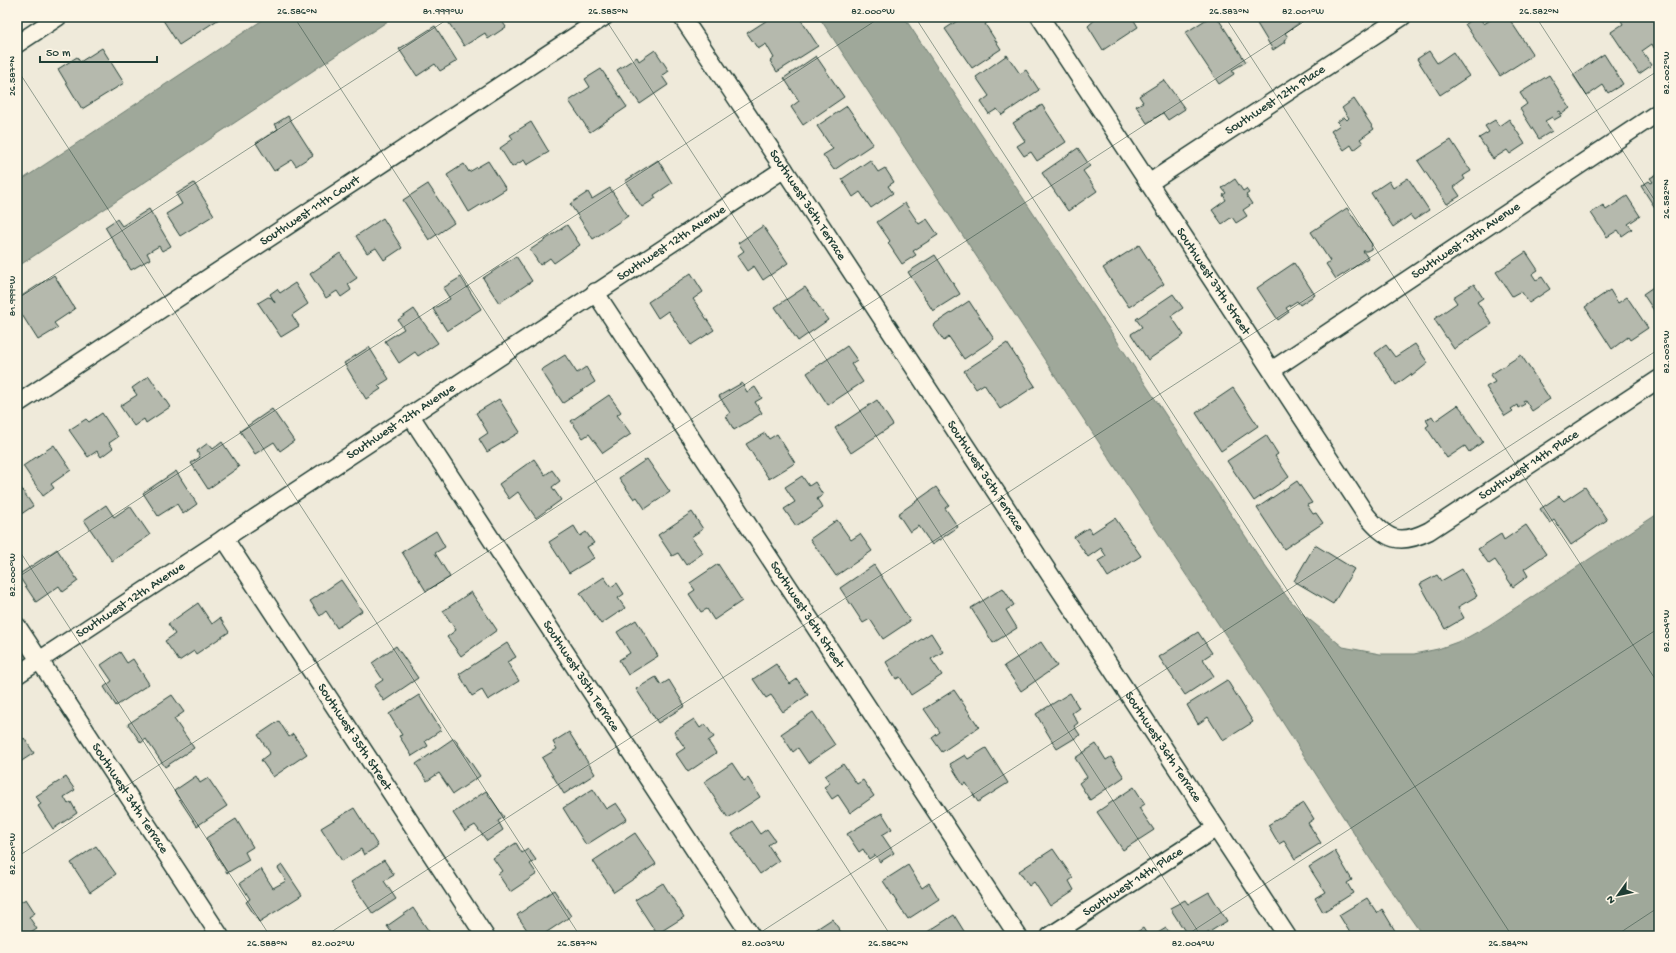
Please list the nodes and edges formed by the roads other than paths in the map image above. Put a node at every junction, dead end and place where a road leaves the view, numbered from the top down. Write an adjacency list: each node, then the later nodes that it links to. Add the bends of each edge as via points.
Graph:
1 (58, 17): 6 (street)
2 (604, 17): 13 (street, Southwest 11th Court)
3 (682, 17): 8 (street, Southwest 36th Terrace)
4 (1040, 17): 9 (street, Southwest 37th Street)
5 (1402, 17): 9 (street, Southwest 12th Place)
6 (17, 44)
7 (1659, 112): 11 (street, Southwest 13th Avenue)
8 (784, 169): 10 (street, Southwest 12th Avenue); 20 (street, Southwest 36th Terrace)
9 (1149, 183): 11 (street, Southwest 37th Street)
10 (595, 292): 14 (street, Southwest 12th Avenue); 24 (street, Southwest 36th Street)
11 (1272, 370): 16 (street, Southwest 37th Street, via 1366,515 1376,528)
12 (1659, 379): 16 (street, Southwest 14th Place, via 1429,531 1413,539)
13 (17, 404)
14 (410, 415): 15 (street, Southwest 12th Avenue); 23 (street, Southwest 35th Terrace)
15 (224, 538): 18 (street, Southwest 12th Avenue); 22 (street, Southwest 35th Street)
16 (1394, 539)
17 (17, 626): 18 (street, Southwest 34th Terrace)
18 (39, 660): 19 (street, Southwest 12th Avenue); 21 (street, Southwest 34th Terrace)
19 (17, 675)
20 (1216, 828): 25 (street, Southwest 14th Place); 26 (street, Southwest 36th Terrace)
21 (220, 936)
22 (485, 936)
23 (751, 936)
24 (1018, 936)
25 (1050, 936)
26 (1287, 936)

